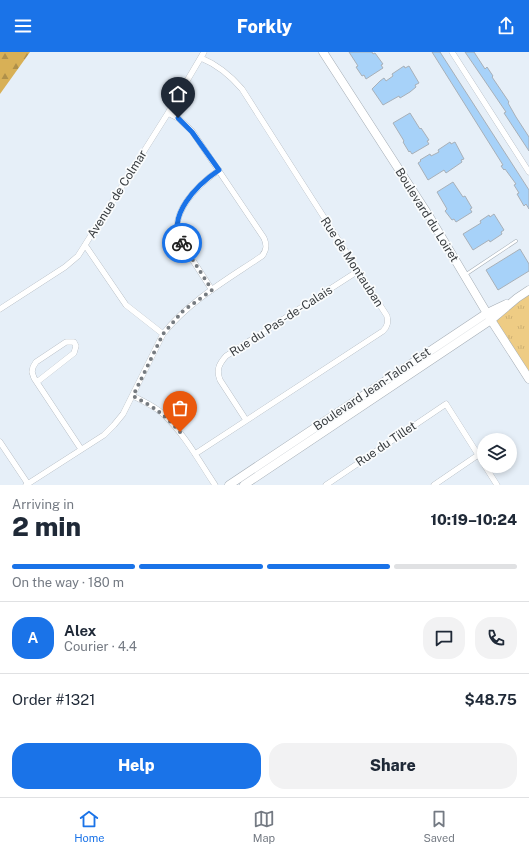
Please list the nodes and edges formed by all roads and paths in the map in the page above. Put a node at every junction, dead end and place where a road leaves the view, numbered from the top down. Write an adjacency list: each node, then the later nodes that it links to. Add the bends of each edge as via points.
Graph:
1 (204, 52): 4 (street, Avenue de Colmar)
2 (323, 52): 11 (street, Boulevard du Loiret)
3 (452, 52): 7 (street)
4 (201, 58): 5 (street, Avenue de Colmar); 10 (street, Rue de Montauban, via 220,68 242,89)
5 (168, 113): 6 (street, via 178,118 192,132); 9 (street, Avenue de Colmar)
6 (219, 170): 12 (street, via 194,190 184,205 176,226 180,239); 12 (street, via 264,238 266,249 262,256)
7 (529, 172)
8 (516, 241): 11 (lane)
9 (85, 245): 14 (street, Avenue de Colmar, via 78,256 65,267); 16 (street, via 126,305)
10 (358, 271): 20 (street, Rue du Pas-de-Calais, via 226,356 220,363 217,374); 20 (street, Rue de Montauban, via 387,316 387,327)
11 (464, 275): 15 (street, Boulevard du Loiret)
12 (212, 290): 16 (street, via 183,311)
13 (529, 290): 15 (street, Boulevard Jean-Talon Est)
14 (0, 308)
15 (489, 316): 17 (street, Boulevard du Loiret); 29 (street, Boulevard Jean-Talon Est); 30 (street, Boulevard Jean-Talon Est)
16 (163, 334): 19 (street)
17 (529, 379)
18 (37, 382): 18 (street, via 32,372 36,362 66,342 74,342 74,353); 22 (street)
19 (133, 396): 22 (street, via 114,426); 24 (street, via 161,413 180,432)
20 (246, 420): 24 (street, Rue de Montauban)
21 (0, 442): 27 (street)
22 (81, 449): 27 (street)
23 (477, 453): 31 (street, Rue du Tillet, via 446,404)
24 (195, 454): 28 (street)
25 (477, 456): 32 (street)
26 (490, 473): 33 (street)
27 (27, 485)
28 (215, 485)
29 (229, 485)
30 (244, 485)
31 (326, 485)
32 (434, 485)
33 (497, 485)

